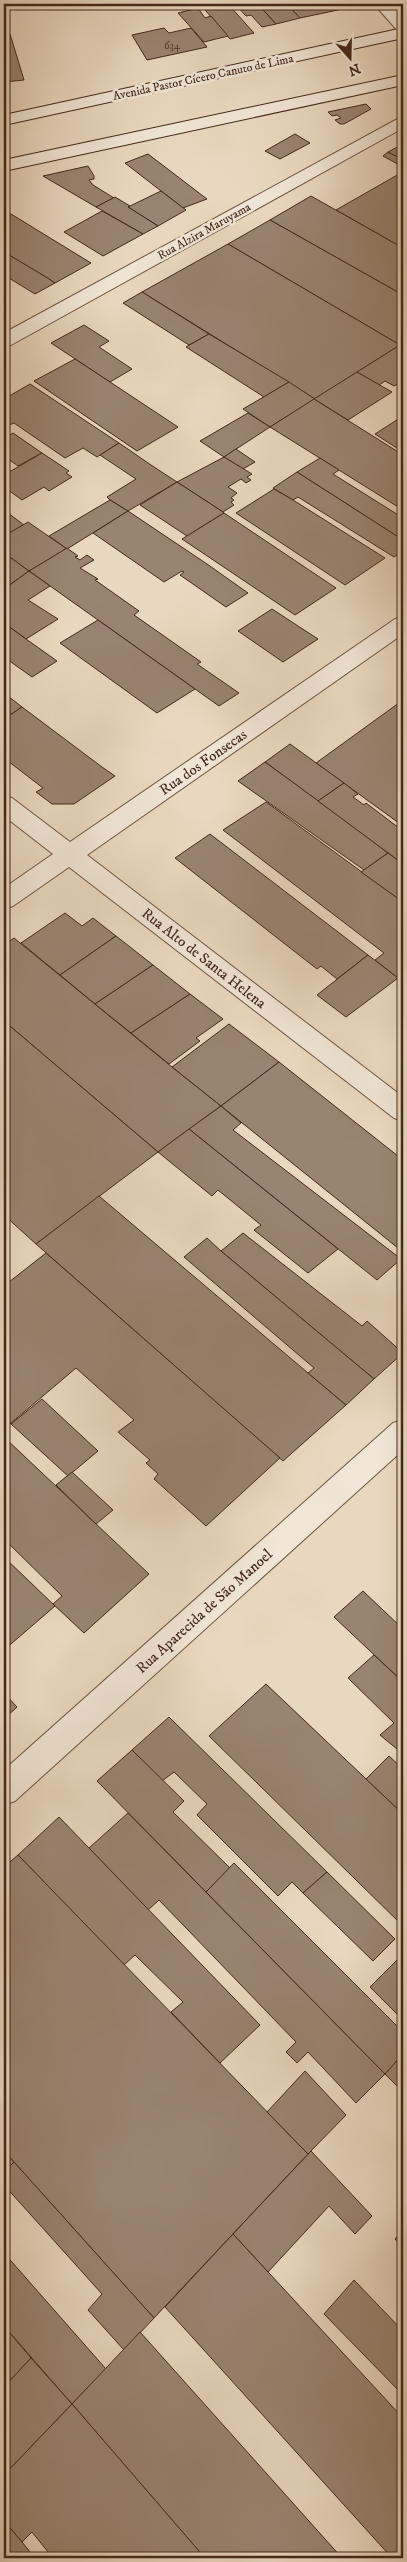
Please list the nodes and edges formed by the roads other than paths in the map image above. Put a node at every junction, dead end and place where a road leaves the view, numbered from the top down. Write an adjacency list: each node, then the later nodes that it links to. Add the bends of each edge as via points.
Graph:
1 (382, 4): 2 (street)
2 (403, 26)
3 (403, 33): 5 (street, Avenida Pastor Cícero Canuto de Lima)
4 (403, 80): 7 (street)
5 (4, 120)
6 (403, 121): 8 (street, Rua Alzira Maruyama)
7 (4, 166)
8 (4, 341)
9 (403, 624): 11 (street, Rua dos Fonsecas)
10 (4, 804): 11 (street, Rua Alto de Santa Helena)
11 (70, 854): 12 (street, Rua dos Fonsecas); 13 (street, Rua Alto de Santa Helena)
12 (4, 900)
13 (403, 1111)
14 (403, 1432): 15 (street, Rua Aparecida de São Manoel)
15 (4, 1790)

